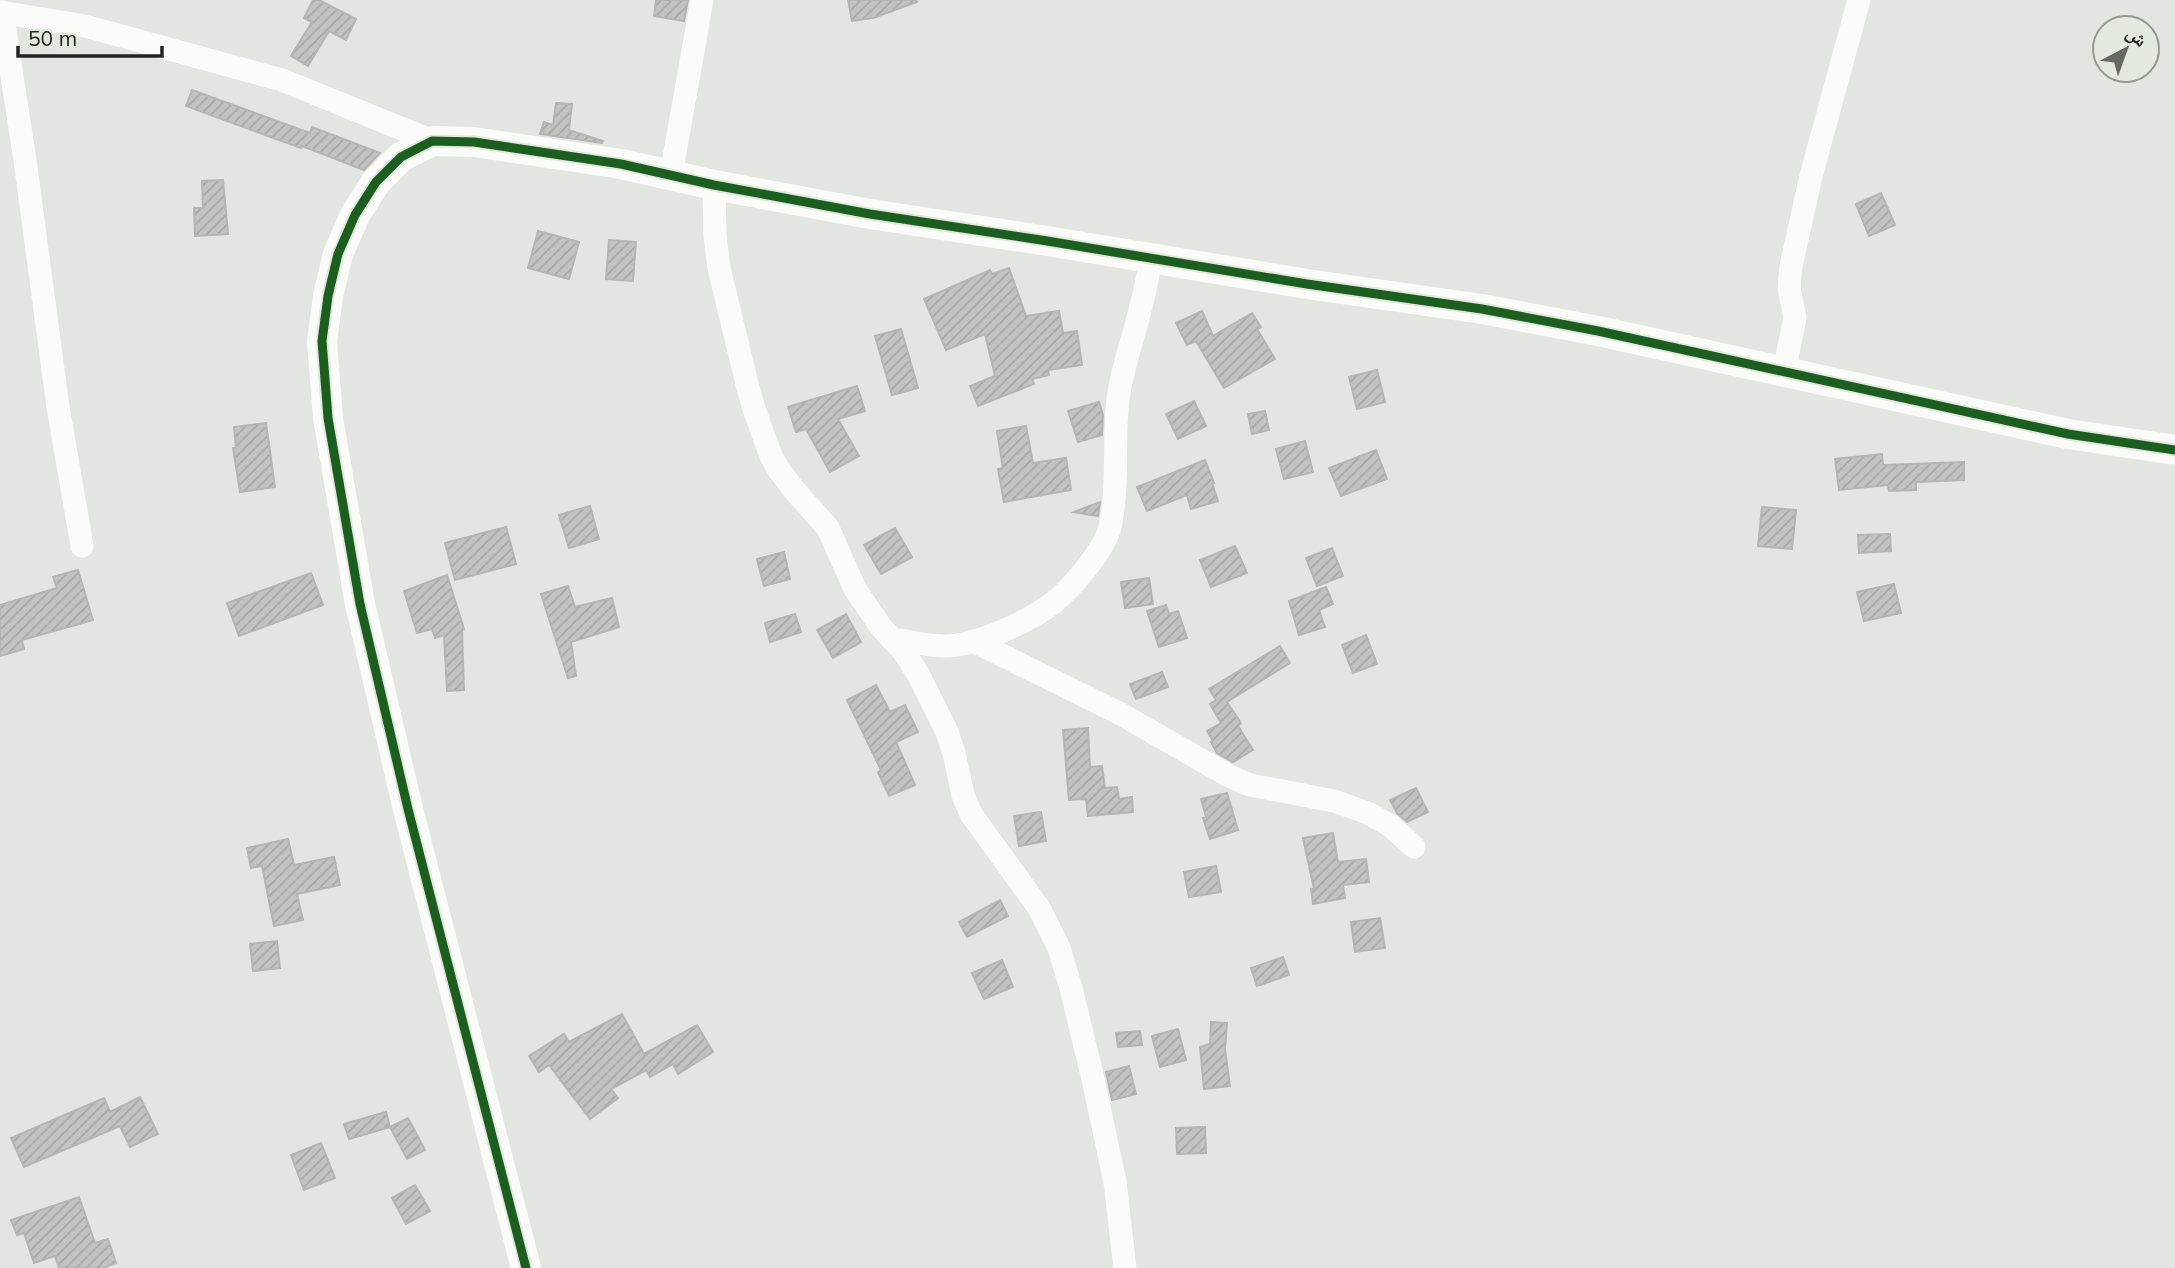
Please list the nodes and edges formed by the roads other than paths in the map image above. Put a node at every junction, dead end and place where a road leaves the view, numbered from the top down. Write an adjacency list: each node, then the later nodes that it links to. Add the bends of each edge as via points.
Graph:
1 (702, 0): 5 (street)
2 (1859, 0): 8 (street, via 1791,266 1789,288 1795,318)
3 (1, 12): 4 (street, via 85,26 282,80); 10 (street)
4 (432, 141): 5 (street, via 474,142); 14 (street, via 401,157 376,182 338,254 322,341 328,418 360,604)
5 (671, 175): 6 (street)
6 (714, 185): 7 (street); 11 (street, via 719,268 747,384 771,456 828,528 855,589)
7 (1151, 258): 8 (street, via 1482,309); 12 (street, via 1118,400 1116,480 1110,528 1103,544 1053,602 1019,623)
8 (1784, 371): 9 (street, via 2068,434)
9 (2175, 450)
10 (82, 546)
11 (892, 639): 12 (street, via 945,646); 15 (street, via 918,674 947,732 971,814 1039,908 1059,948 1094,1079)
12 (973, 641): 13 (street, via 1119,713 1229,776 1368,813)
13 (1414, 846)
14 (526, 1268)
15 (1125, 1268)

